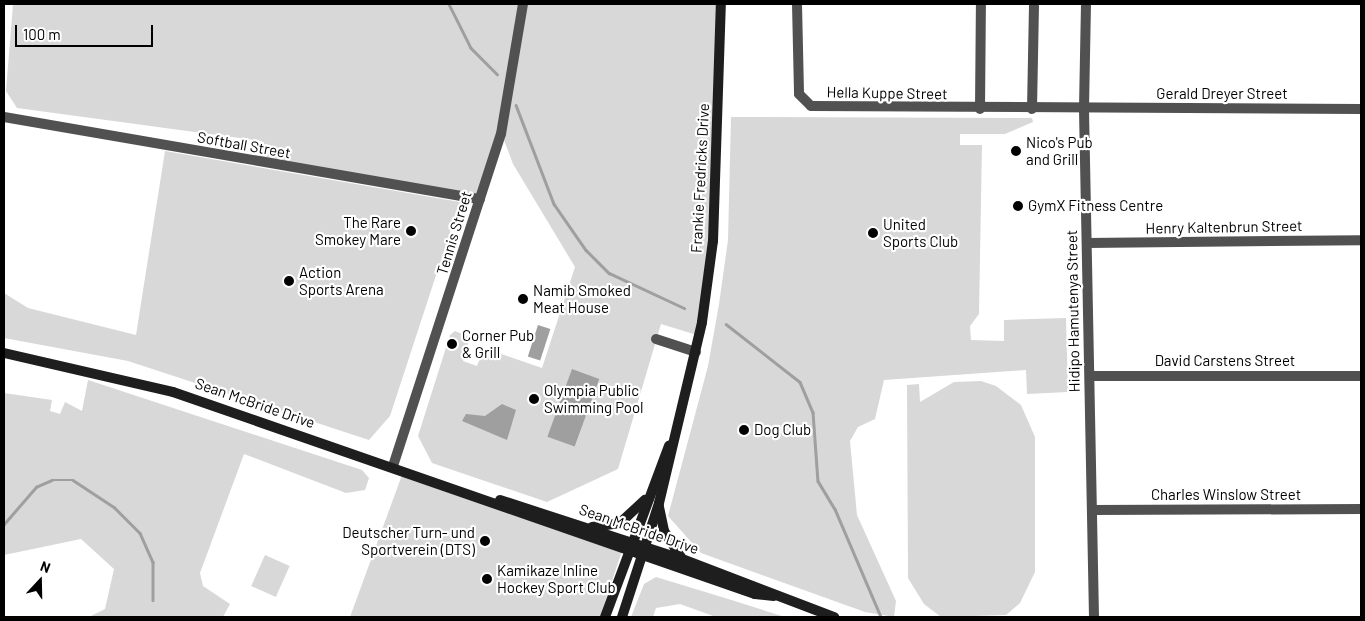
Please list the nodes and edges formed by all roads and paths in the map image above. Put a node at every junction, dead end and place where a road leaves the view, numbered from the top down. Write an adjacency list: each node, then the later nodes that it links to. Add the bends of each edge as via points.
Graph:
1 (523, 4): 12 (street, Tennis Street, via 506,114)
2 (721, 4): 16 (main road, Frankie Fredricks Drive, via 713,241)
3 (797, 4): 7 (street, Hella Kuppe Street, via 799,94 811,106)
4 (981, 4): 7 (street)
5 (1034, 4): 8 (street)
6 (1086, 4): 10 (street, Hidipo Hamutenya Street)
7 (980, 109): 8 (street, Hella Kuppe Street)
8 (1032, 109): 10 (street, Hella Kuppe Street)
9 (1361, 109): 10 (street, Gerald Dreyer Street)
10 (1084, 110): 14 (street, Hidipo Hamutenya Street)
11 (4, 117): 12 (street, Softball Street)
12 (480, 199): 21 (street, Tennis Street)
13 (1361, 240): 14 (street, Henry Kaltenbrun Street)
14 (1087, 243): 18 (street, Hidipo Hamutenya Street)
15 (656, 339): 16 (street)
16 (696, 352): 20 (main road, Frankie Fredricks Drive)
17 (4, 353): 21 (main road, Sean McBride Drive, via 173,392)
18 (1090, 376): 19 (street, David Carstens Street); 26 (street, Hidipo Hamutenya Street)
19 (1361, 376)
20 (671, 443): 22 (main road, Frankie Fredricks Drive); 24 (main road, Frankie Fredricks Drive)
21 (393, 466): 23 (main road, Sean McBride Drive)
22 (651, 491): 27 (main road, via 638,510 620,523); 28 (main road, Frankie Fredricks Drive)
23 (491, 499): 27 (main road, Sean McBride Drive, via 514,502); 28 (main road, Sean McBride Drive)
24 (659, 503): 29 (main road, Frankie Fredricks Drive); 30 (main road, via 664,531)
25 (1361, 509): 26 (street, Charles Winslow Street)
26 (1092, 510): 35 (street, Hidipo Hamutenya Street)
27 (586, 527): 28 (main road, Sean McBride Drive)
28 (632, 547): 29 (main road, Sean McBride Drive); 32 (main road, Frankie Fredricks Drive)
29 (644, 551): 30 (main road, Sean McBride Drive); 31 (main road, Sean McBride Drive, via 755,594); 33 (main road, Frankie Fredricks Drive)
30 (682, 560): 31 (main road, Sean McBride Drive)
31 (774, 596): 34 (main road, Sean McBride Drive)
32 (605, 617)
33 (622, 617)
34 (834, 617)
35 (1094, 617)

